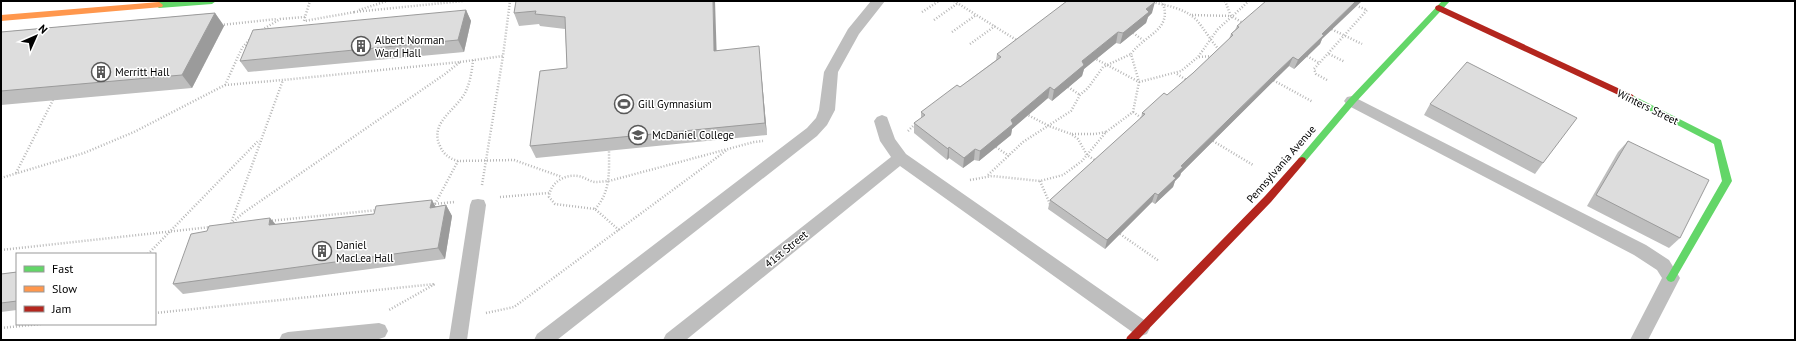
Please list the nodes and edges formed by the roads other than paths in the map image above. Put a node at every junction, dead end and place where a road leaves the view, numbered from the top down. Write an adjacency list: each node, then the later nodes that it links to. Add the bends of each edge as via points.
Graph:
1 (212, 1): 5 (street)
2 (878, 1): 15 (lane, via 853,32 830,72 827,110 822,121 812,132)
3 (1446, 1): 4 (street, Pennsylvania Avenue)
4 (1439, 8): 6 (street, Pennsylvania Avenue); 10 (street, Winters Street, via 1651,107 1718,142 1727,181)
5 (1, 18)
6 (1352, 101): 10 (lane, via 1640,250 1663,265); 12 (street, Pennsylvania Avenue, via 1268,199)
7 (882, 121): 8 (lane, via 888,141)
8 (900, 158): 12 (lane); 16 (lane, 41st Street)
9 (478, 202): 14 (lane)
10 (1671, 278): 17 (lane, Winters Street)
11 (381, 322): 13 (lane)
12 (1136, 334)
13 (288, 340)
14 (458, 340)
15 (543, 340)
16 (672, 340)
17 (1639, 340)

